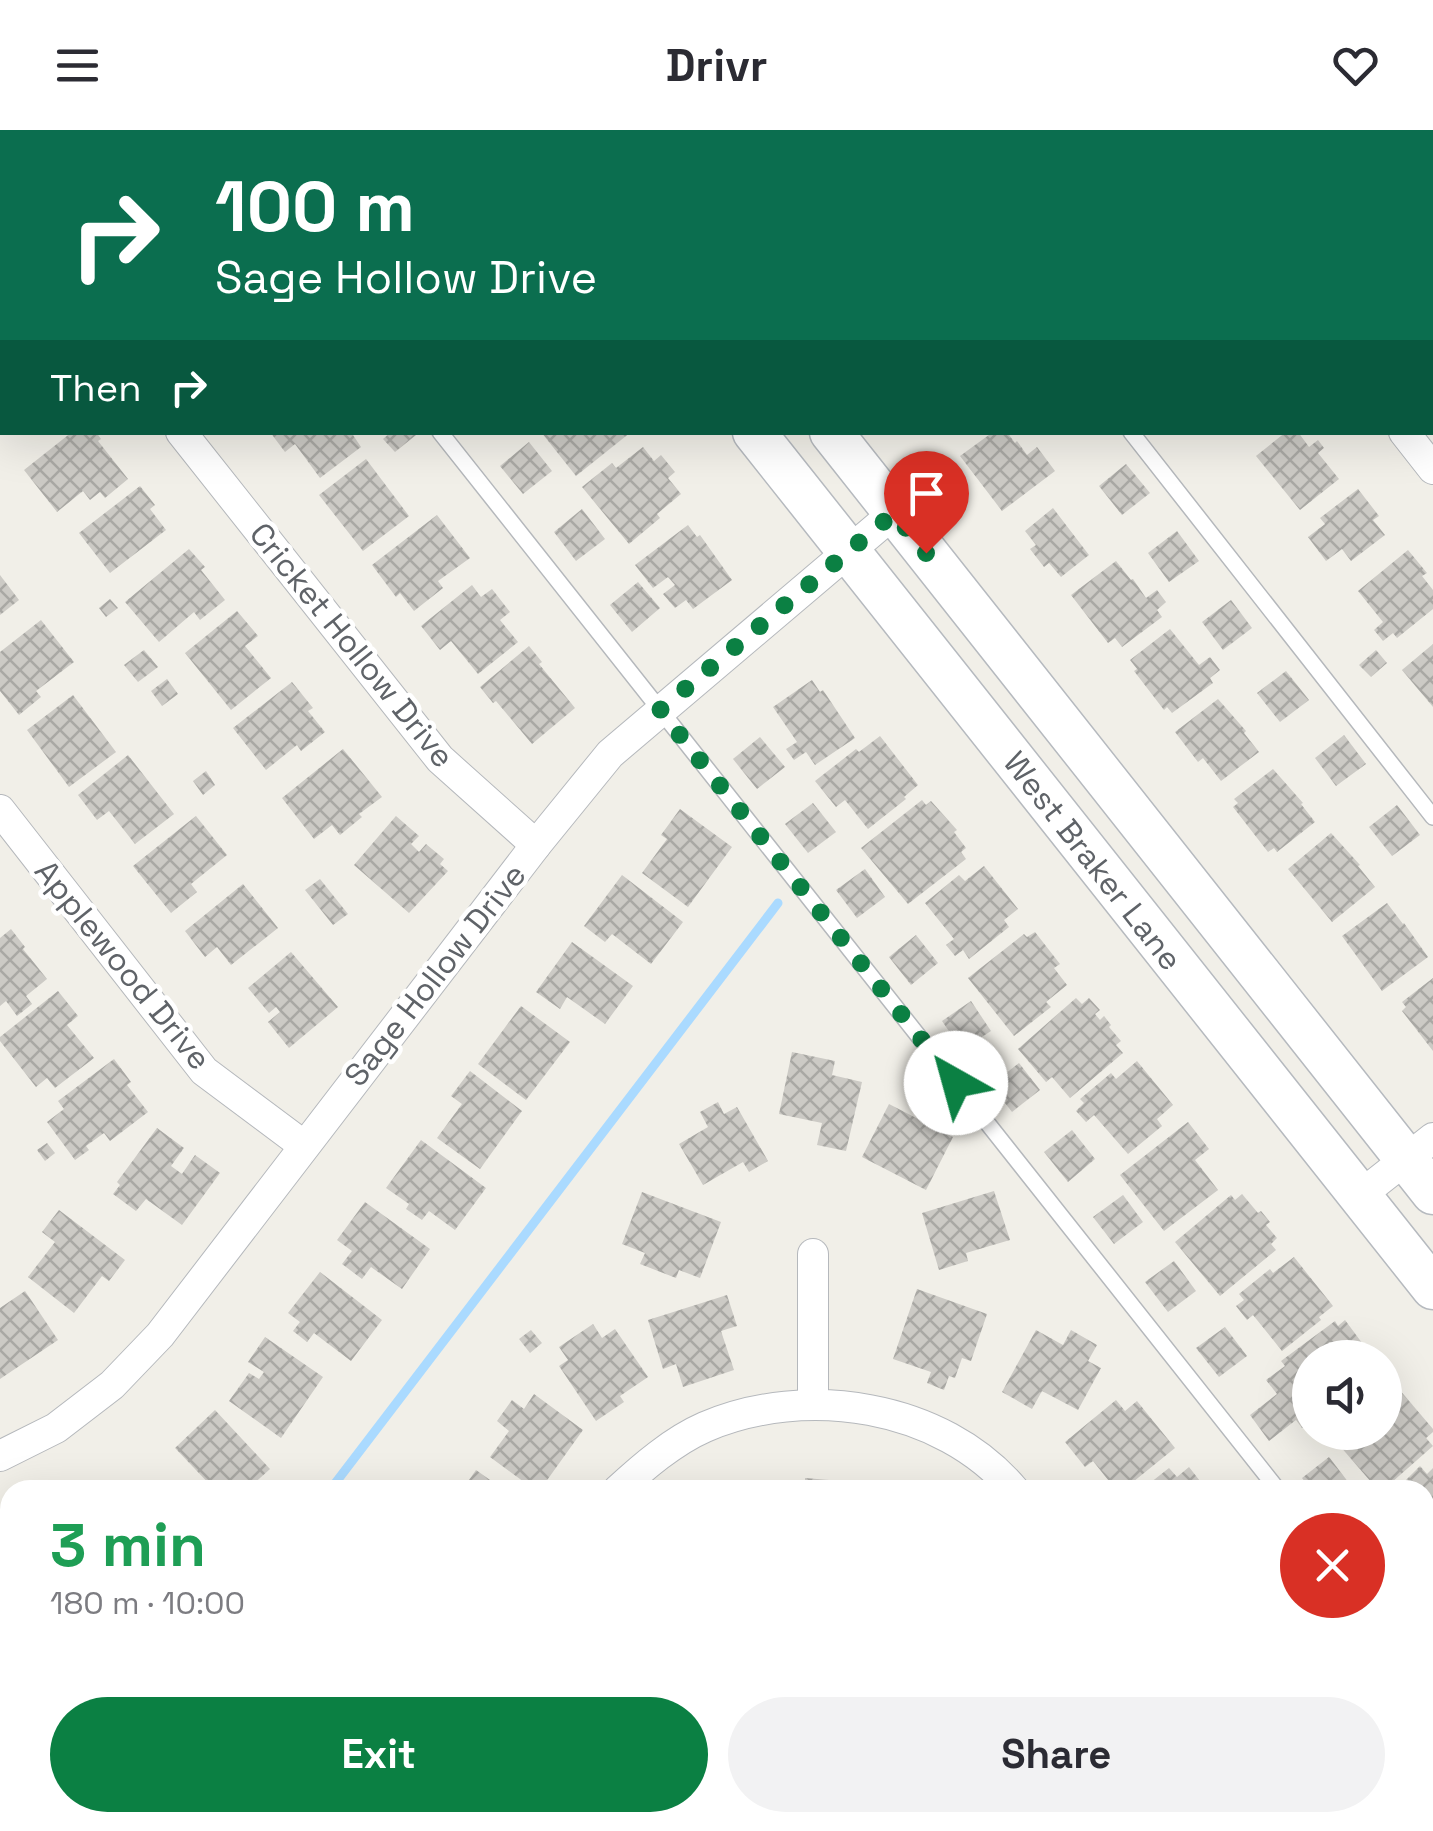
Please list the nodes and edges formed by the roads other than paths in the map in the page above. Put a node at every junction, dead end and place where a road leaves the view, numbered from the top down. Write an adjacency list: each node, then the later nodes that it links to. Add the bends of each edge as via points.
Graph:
1 (184, 435): 13 (street, Cricket Hollow Drive, via 440,759)
2 (442, 435): 10 (lane)
3 (756, 435): 9 (main road, West Braker Lane)
4 (833, 435): 8 (main road, West Braker Lane)
5 (1132, 435): 12 (lane)
6 (1406, 435): 7 (street)
7 (1433, 469)
8 (894, 513): 9 (street, Sage Hollow Drive); 15 (main road, West Braker Lane)
9 (848, 552): 10 (street, Sage Hollow Drive); 17 (main road, West Braker Lane)
10 (660, 710): 13 (street, Sage Hollow Drive, via 610,754); 24 (lane)
11 (0, 810): 14 (street, Applewood Drive, via 204,1071)
12 (1433, 816)
13 (536, 845): 14 (street, Sage Hollow Drive)
14 (303, 1145): 21 (street, Sage Hollow Drive, via 160,1335 112,1385 56,1428)
15 (1420, 1149): 16 (main road, West Braker Lane); 17 (street)
16 (1433, 1193)
17 (1358, 1197): 19 (main road, West Braker Lane)
18 (812, 1254): 20 (street)
19 (1433, 1288)
20 (813, 1404): 22 (street, via 745,1413 702,1428); 23 (street, via 876,1411 928,1428)
21 (0, 1456)
22 (630, 1480)
23 (1006, 1480)
24 (1270, 1480)

